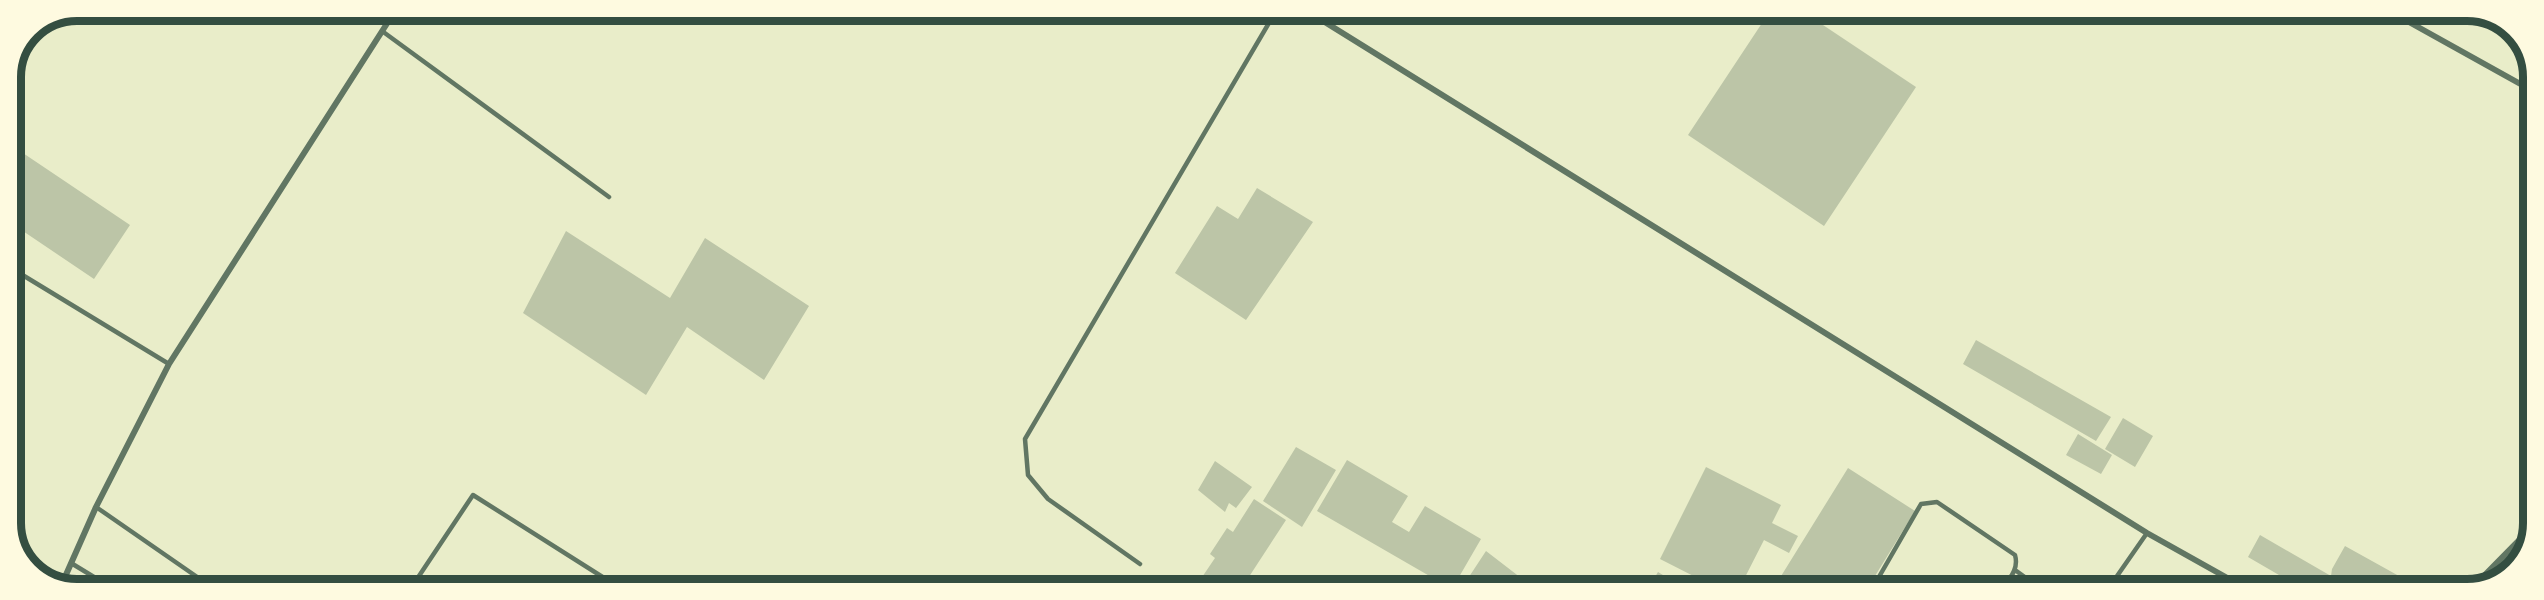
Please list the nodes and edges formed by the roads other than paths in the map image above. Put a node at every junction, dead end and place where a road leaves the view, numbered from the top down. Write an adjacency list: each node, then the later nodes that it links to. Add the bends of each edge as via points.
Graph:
1 (388, 21): 5 (street)
2 (1270, 21): 14 (lane, via 1026,439 1028,475 1048,499)
3 (1323, 21): 11 (street)
4 (2407, 21): 6 (street)
5 (382, 31): 7 (lane); 9 (street)
6 (2523, 85)
7 (609, 197)
8 (21, 274): 9 (lane)
9 (169, 364): 10 (street)
10 (96, 507): 13 (street); 19 (lane)
11 (2147, 533): 25 (lane); 26 (street)
12 (2521, 538): 16 (street)
13 (71, 563): 17 (street); 18 (lane)
14 (1140, 564)
15 (2015, 570): 22 (lane, via 2015,555 1936,502 1927,501 1921,504); 23 (lane); 24 (lane)
16 (2483, 576)
17 (65, 578)
18 (97, 579)
19 (200, 579)
20 (417, 579): 21 (lane, via 473,495)
21 (606, 579)
22 (1878, 579)
23 (2009, 579)
24 (2028, 579)
25 (2115, 579)
26 (2229, 579)

